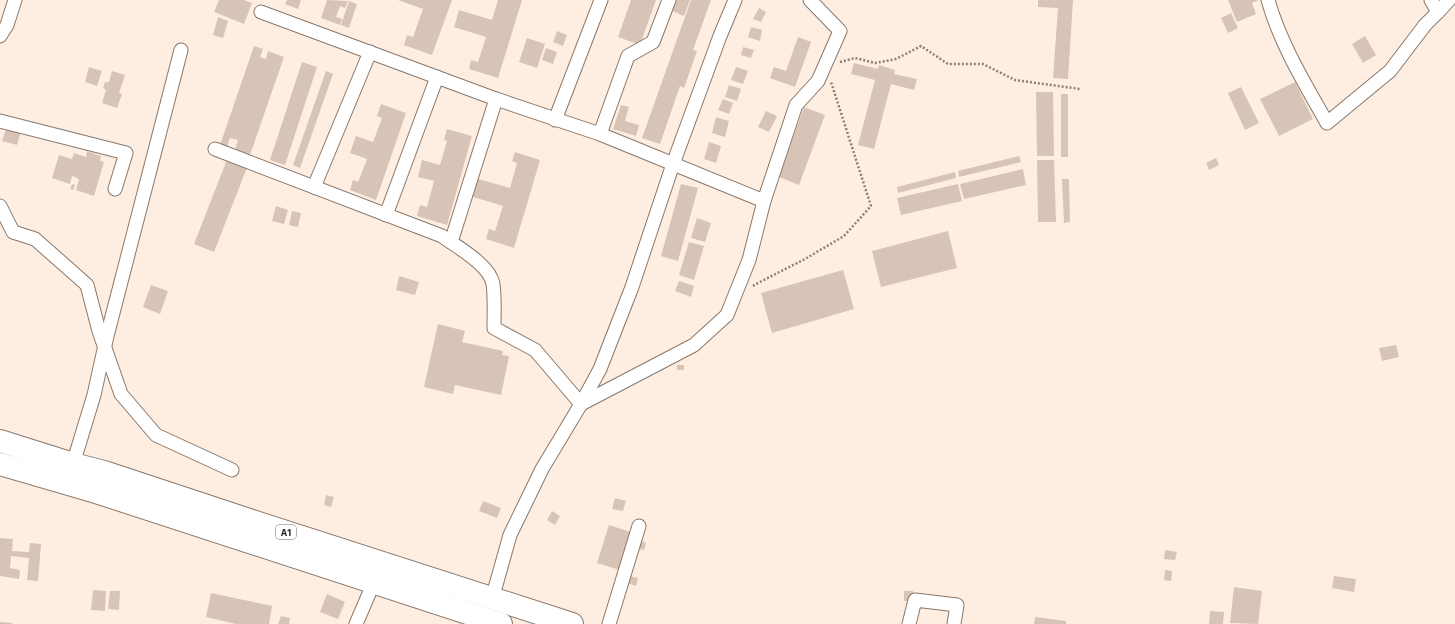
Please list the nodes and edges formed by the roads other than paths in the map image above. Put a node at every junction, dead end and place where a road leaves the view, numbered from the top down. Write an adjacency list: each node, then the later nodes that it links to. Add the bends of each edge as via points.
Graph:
1 (15, 0): 11 (street, via 7,25)
2 (601, 0): 16 (street)
3 (670, 0): 18 (street, via 653,42 628,56)
4 (735, 0): 20 (street)
5 (810, 0): 23 (street, via 840,32 818,81 796,105)
6 (1268, 0): 10 (street, via 1274,22 1327,123 1390,71)
7 (1431, 0): 10 (street)
8 (1449, 0): 10 (street)
9 (261, 12): 13 (street)
10 (1438, 12)
11 (0, 36)
12 (181, 50): 27 (street)
13 (370, 52): 14 (street); 21 (street)
14 (437, 77): 15 (street); 25 (street)
15 (496, 99): 16 (street); 26 (street)
16 (555, 120): 18 (street)
17 (0, 122): 22 (street, via 126,153)
18 (600, 134): 20 (street)
19 (215, 149): 21 (street)
20 (673, 164): 23 (street); 28 (street, via 632,287 600,369)
21 (314, 187): 25 (street)
22 (115, 189)
23 (764, 201): 28 (street, via 749,260 727,315 694,345)
24 (0, 206): 27 (street, via 13,232 35,239 87,285)
25 (386, 215): 26 (street, via 442,236)
26 (451, 242): 28 (street, via 473,257 484,268 493,283 494,328 535,350)
27 (104, 347): 31 (street, via 94,395); 32 (street, via 121,394 156,435)
28 (582, 404): 35 (street, via 542,469 510,535)
29 (0, 441): 31 (highway, A1)
30 (0, 464): 34 (highway, A1, via 96,492)
31 (73, 464): 35 (highway, A1)
32 (232, 470)
33 (639, 526): 39 (street)
34 (374, 582): 36 (street); 37 (highway, A1)
35 (492, 599): 38 (highway, A1)
36 (356, 624)
37 (501, 624)
38 (572, 624)
39 (609, 624)
40 (909, 624): 41 (street, via 915,600 957,605)
41 (954, 624)

